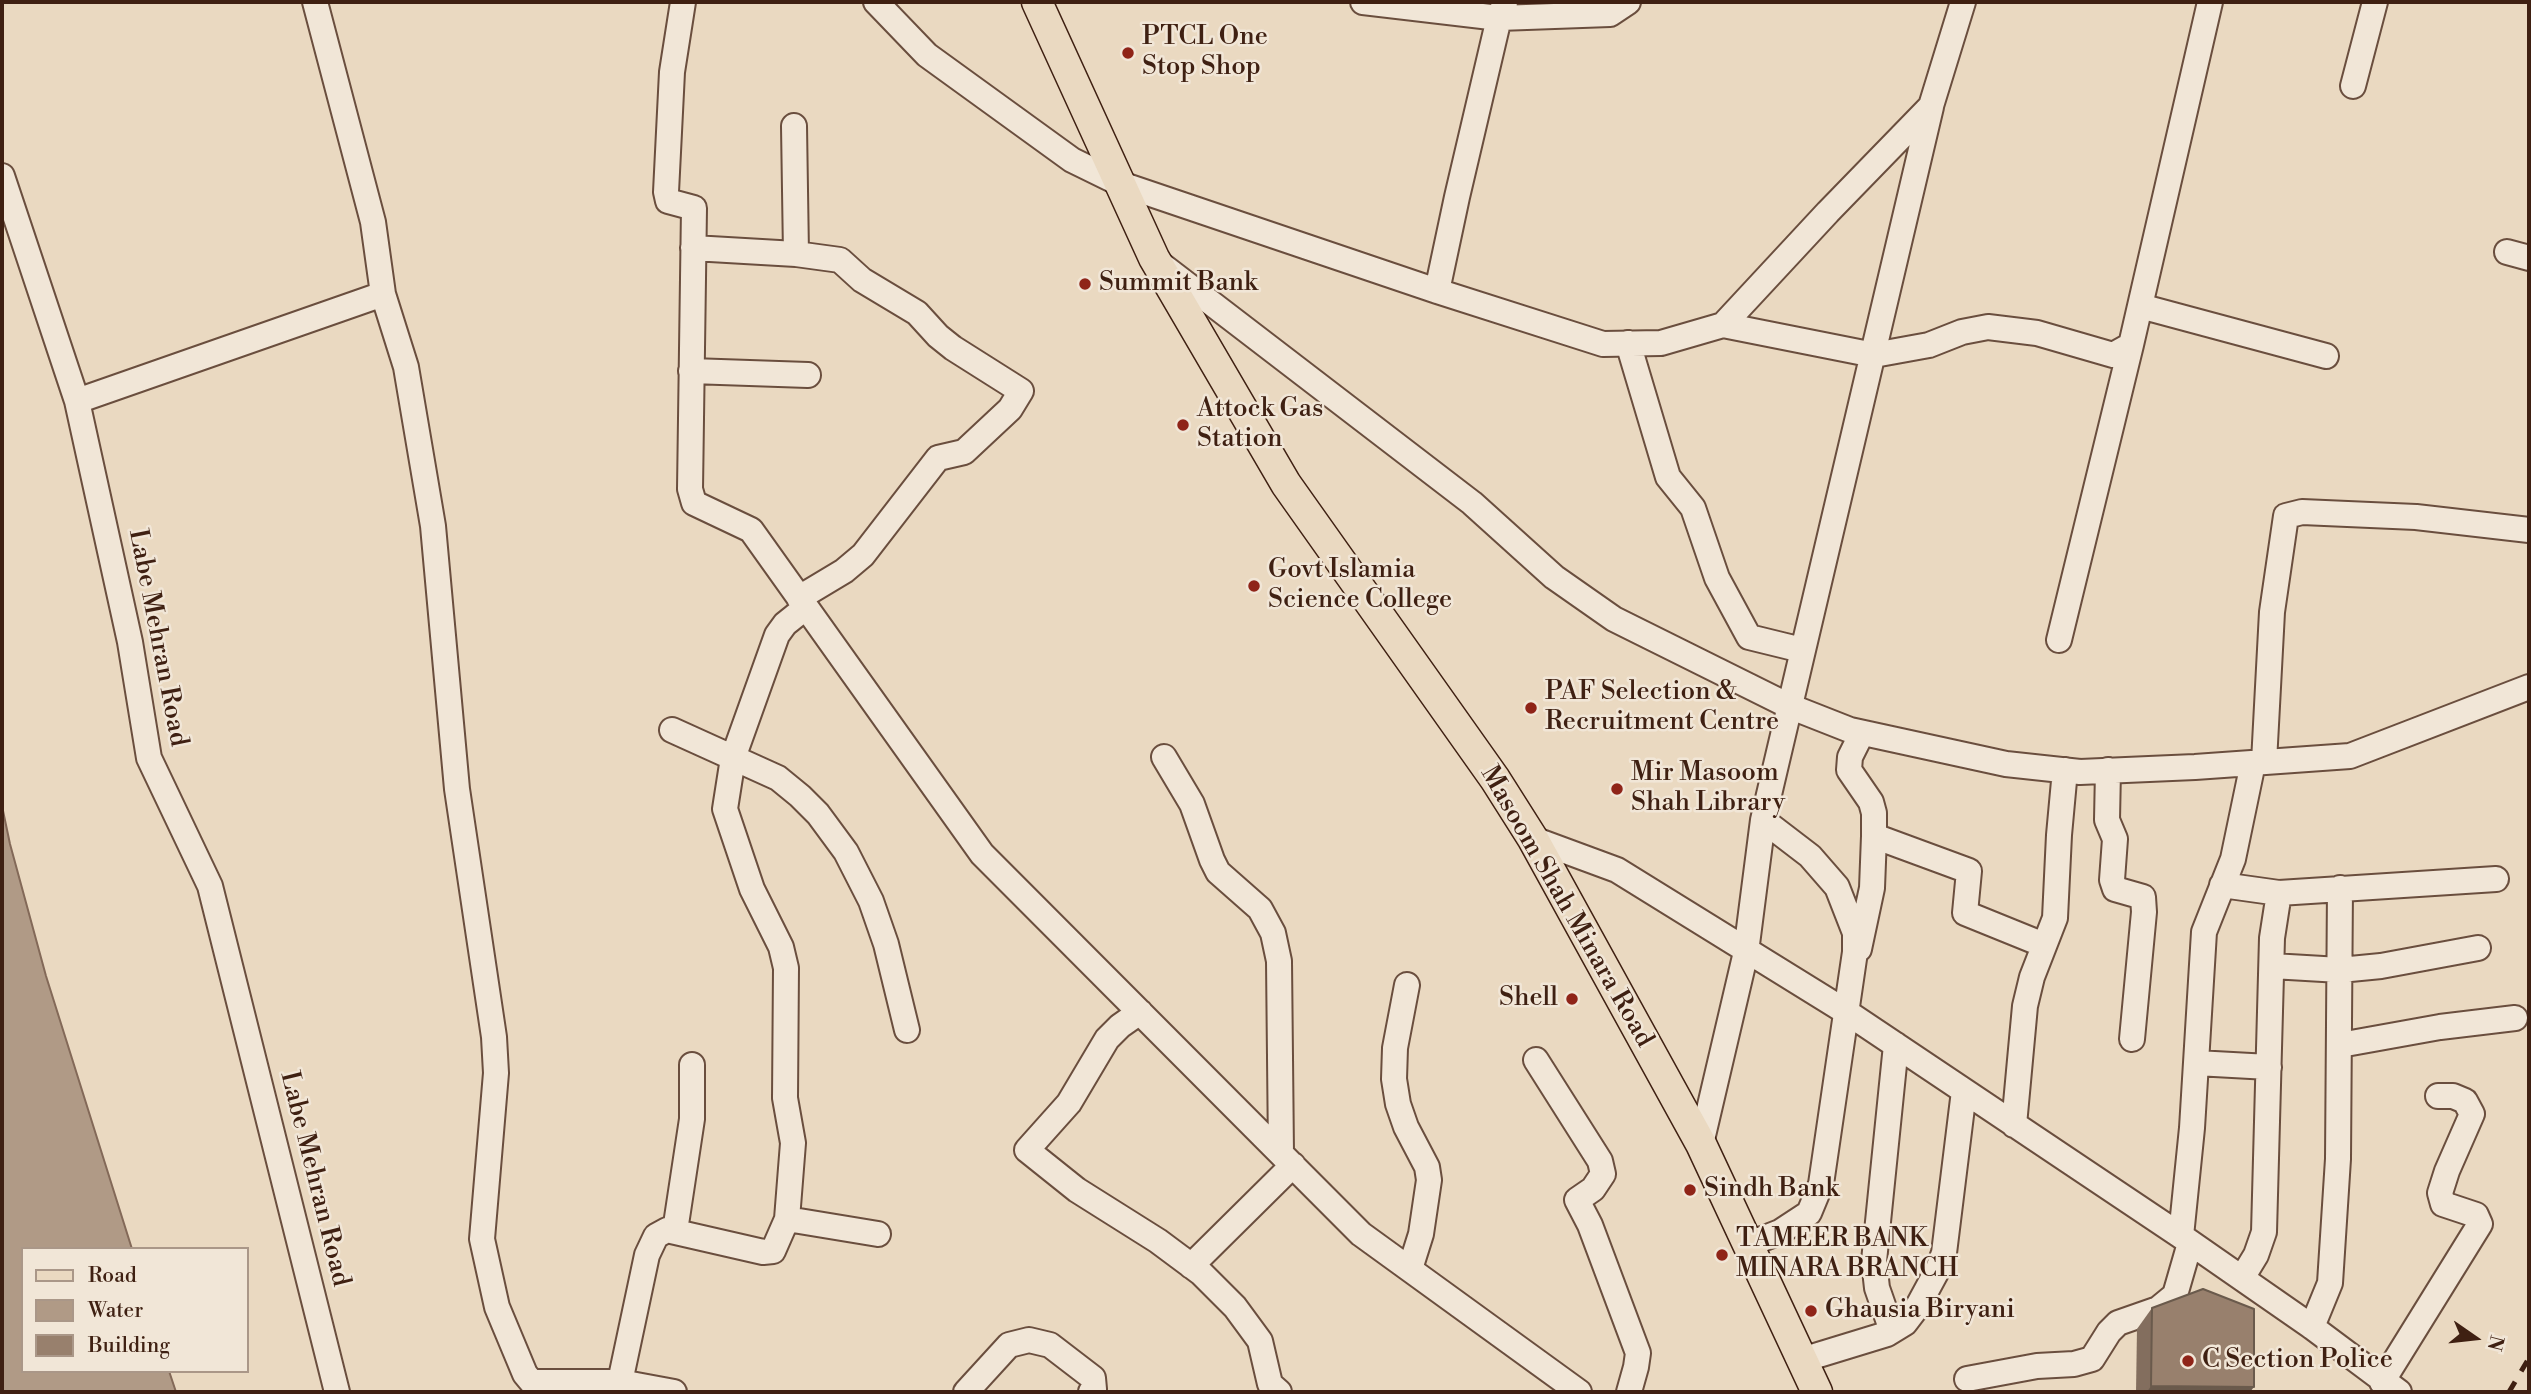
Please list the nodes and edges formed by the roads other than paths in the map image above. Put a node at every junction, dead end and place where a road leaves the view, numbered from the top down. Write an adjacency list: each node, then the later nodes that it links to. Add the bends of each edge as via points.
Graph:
1 (315, 2): 20 (street, via 373,222)
2 (683, 2): 16 (street, via 672,72 666,192 668,201 694,208)
3 (876, 2): 15 (street, via 927,55 1072,160)
4 (1037, 2): 15 (main road, Masoom Shah Minara Road)
5 (1363, 2): 10 (street)
6 (1628, 2): 10 (street, via 1610,14)
7 (1964, 2): 12 (street)
8 (2210, 2): 21 (street)
9 (2375, 2): 11 (street)
10 (1502, 10): 19 (street)
11 (2353, 86)
12 (1931, 106): 22 (street); 25 (street)
13 (794, 126): 17 (street)
14 (2, 176): 29 (street, Labe Mehran Road)
15 (1121, 184): 18 (main road, Masoom Shah Minara Road); 19 (street)
16 (693, 248): 17 (street); 27 (street)
17 (796, 254): 31 (street, via 840,260 862,280 917,313 953,348 1021,391 1010,409 964,452 938,458 863,555)
18 (1154, 258): 35 (street, via 1472,503 1554,578 1615,619); 45 (main road, Masoom Shah Minara Road, via 1286,484)
19 (1437, 291): 23 (street, via 1603,344)
20 (383, 294): 29 (street); 86 (street, via 406,367 432,526 457,789 494,1037 496,1073 482,1239 496,1307 525,1374)
21 (2140, 306): 24 (street); 26 (street)
22 (1723, 326): 23 (street, via 1661,343); 25 (street)
23 (1628, 343): 33 (street, via 1668,477 1693,508 1717,578 1749,637)
24 (2131, 345): 25 (street, via 2113,355 2037,333 1988,327); 32 (street)
25 (1874, 355): 33 (street)
26 (2326, 356)
27 (691, 371): 28 (street); 31 (street, via 690,489 694,503 751,530)
28 (808, 375)
29 (77, 401): 88 (street, Labe Mehran Road, via 130,642 149,758 210,886)
30 (2529, 530): 40 (street, via 2416,517 2302,512 2286,516)
31 (802, 603): 39 (street, via 777,635); 57 (street, via 982,854)
32 (2059, 640)
33 (1802, 650): 35 (street)
34 (2529, 687): 40 (street, via 2350,756)
35 (1789, 706): 37 (street); 43 (street)
36 (672, 730): 39 (street)
37 (1863, 733): 41 (street, via 2006,764); 44 (street, via 1850,757 1849,770 1871,802)
38 (1164, 757): 72 (street, via 1192,804 1219,872 1260,909 1273,933 1279,961)
39 (733, 758): 60 (street, via 778,778 800,796 846,852 872,901); 73 (street, via 726,809 752,889 781,947 786,968 785,1098 793,1143)
40 (2259, 763): 42 (street); 47 (street)
41 (2065, 770): 42 (street); 50 (street, via 2055,918)
42 (2108, 770): 61 (street, via 2107,820 2115,839 2112,880 2115,889 2143,897)
43 (1763, 820): 52 (street); 53 (street, via 1810,856 1837,887 1855,933)
44 (1874, 836): 50 (street, via 1969,871 1965,913); 53 (street, via 1872,888 1860,948)
45 (1533, 839): 52 (street, via 1617,870); 71 (main road, Masoom Shah Minara Road)
46 (2496, 879): 48 (street)
47 (2222, 885): 49 (street); 65 (street, via 2204,932)
48 (2340, 888): 49 (street); 55 (street)
49 (2279, 893): 54 (street)
50 (2044, 945): 70 (street, via 2025,1006)
51 (2478, 948): 55 (street)
52 (1746, 952): 58 (street); 71 (street)
53 (1855, 952): 58 (street)
54 (2272, 966): 55 (street); 67 (street)
55 (2340, 970): 63 (street)
56 (1407, 985): 79 (street, via 1394,1079 1398,1104 1429,1180)
57 (1140, 1012): 72 (street); 78 (street, via 1107,1040 1069,1103 1027,1150 1077,1190)
58 (1847, 1013): 62 (street); 77 (street, via 1821,1184 1809,1213 1780,1232)
59 (2515, 1018): 63 (street)
60 (907, 1030)
61 (2132, 1040)
62 (1896, 1045): 68 (street); 82 (street, via 1874,1261 1877,1288)
63 (2340, 1045): 81 (street, via 2330,1283)
64 (1535, 1060): 94 (street, via 1600,1161 1603,1174 1593,1189 1577,1200 1638,1353)
65 (2196, 1063): 67 (street); 76 (street)
66 (692, 1065): 74 (street, via 692,1119)
67 (2270, 1067): 80 (street, via 2264,1232)
68 (1964, 1091): 70 (street); 82 (street, via 1944,1253 1918,1306)
69 (2438, 1096): 87 (street, via 2465,1101 2472,1114 2446,1171 2440,1193 2443,1204 2476,1215 2480,1224)
70 (2014, 1125): 76 (street)
71 (1701, 1144): 77 (main road, Masoom Shah Minara Road)
72 (1287, 1159): 78 (street); 79 (street, via 1361,1234)
73 (787, 1219): 74 (street, via 773,1251); 75 (street)
74 (675, 1231): 85 (street, via 656,1236 648,1255)
75 (878, 1234)
76 (2185, 1239): 80 (street); 84 (street, via 2175,1295 2158,1309 2118,1323 2092,1359)
77 (1747, 1245): 83 (main road, Masoom Shah Minara Road)
78 (1191, 1266): 92 (street, via 1235,1307 1260,1341 1270,1384)
79 (1410, 1269): 93 (street)
80 (2242, 1278): 81 (street)
81 (2312, 1327): 87 (street)
82 (1892, 1331): 83 (street)
83 (1802, 1360): 95 (main road, Masoom Shah Minara Road)
84 (1967, 1379)
85 (620, 1382): 86 (street); 89 (street)
86 (537, 1387)
87 (2391, 1387)
88 (337, 1392)
89 (674, 1392)
90 (966, 1392): 91 (street, via 1009,1345 1029,1340 1050,1345 1093,1378)
91 (1091, 1392)
92 (1279, 1392)
93 (1580, 1392)
94 (1629, 1392)
95 (1817, 1392)

